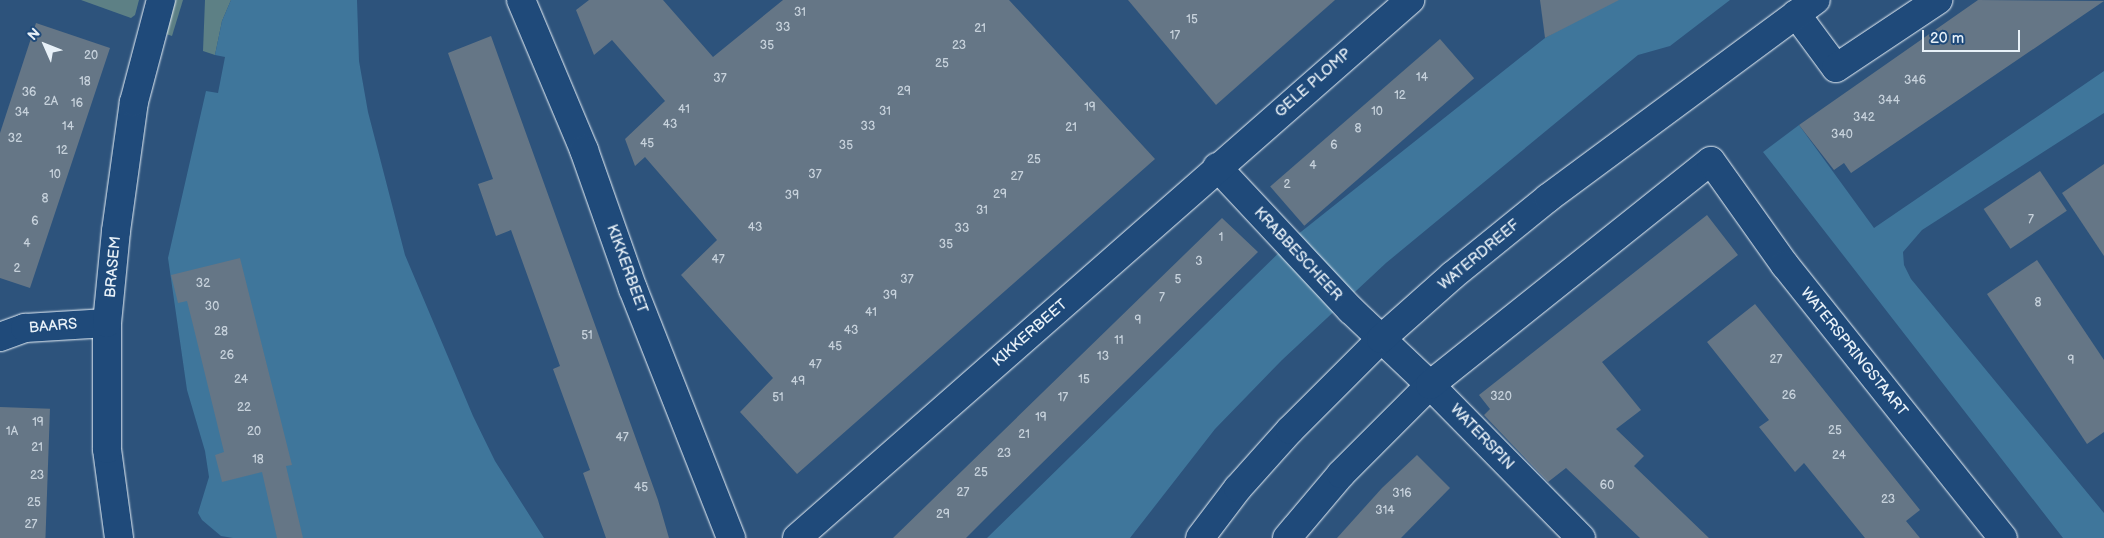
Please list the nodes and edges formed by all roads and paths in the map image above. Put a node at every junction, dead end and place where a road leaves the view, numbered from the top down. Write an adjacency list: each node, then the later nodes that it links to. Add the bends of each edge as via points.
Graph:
1 (161, 0): 7 (street, BRASEM, via 134,102)
2 (522, 0): 12 (street, KIKKERBEET, via 584,150 633,289)
3 (1410, 0): 6 (street, GELE PLOMP)
4 (1938, 0): 5 (street, WATERDREEF, via 1836,68)
5 (1806, 7): 9 (street, WATERDREEF, via 1548,198)
6 (1217, 167): 9 (street, KRABBESCHEER); 13 (street, KIKKERBEET)
7 (107, 323): 8 (street, BAARS, via 25,328); 11 (street, BRASEM, via 107,449)
8 (0, 337)
9 (1381, 339): 10 (street, WATERSPIN); 14 (street, WATERDREEF, via 1290,430 1238,488)
10 (1430, 384): 15 (street, via 1341,474); 16 (street, WATERSPIN); 17 (street, WATERSPRINGSTAART, via 1711,161 1785,265)
11 (118, 538)
12 (731, 538)
13 (797, 538)
14 (1200, 538)
15 (1287, 538)
16 (1581, 538)
17 (2003, 538)

